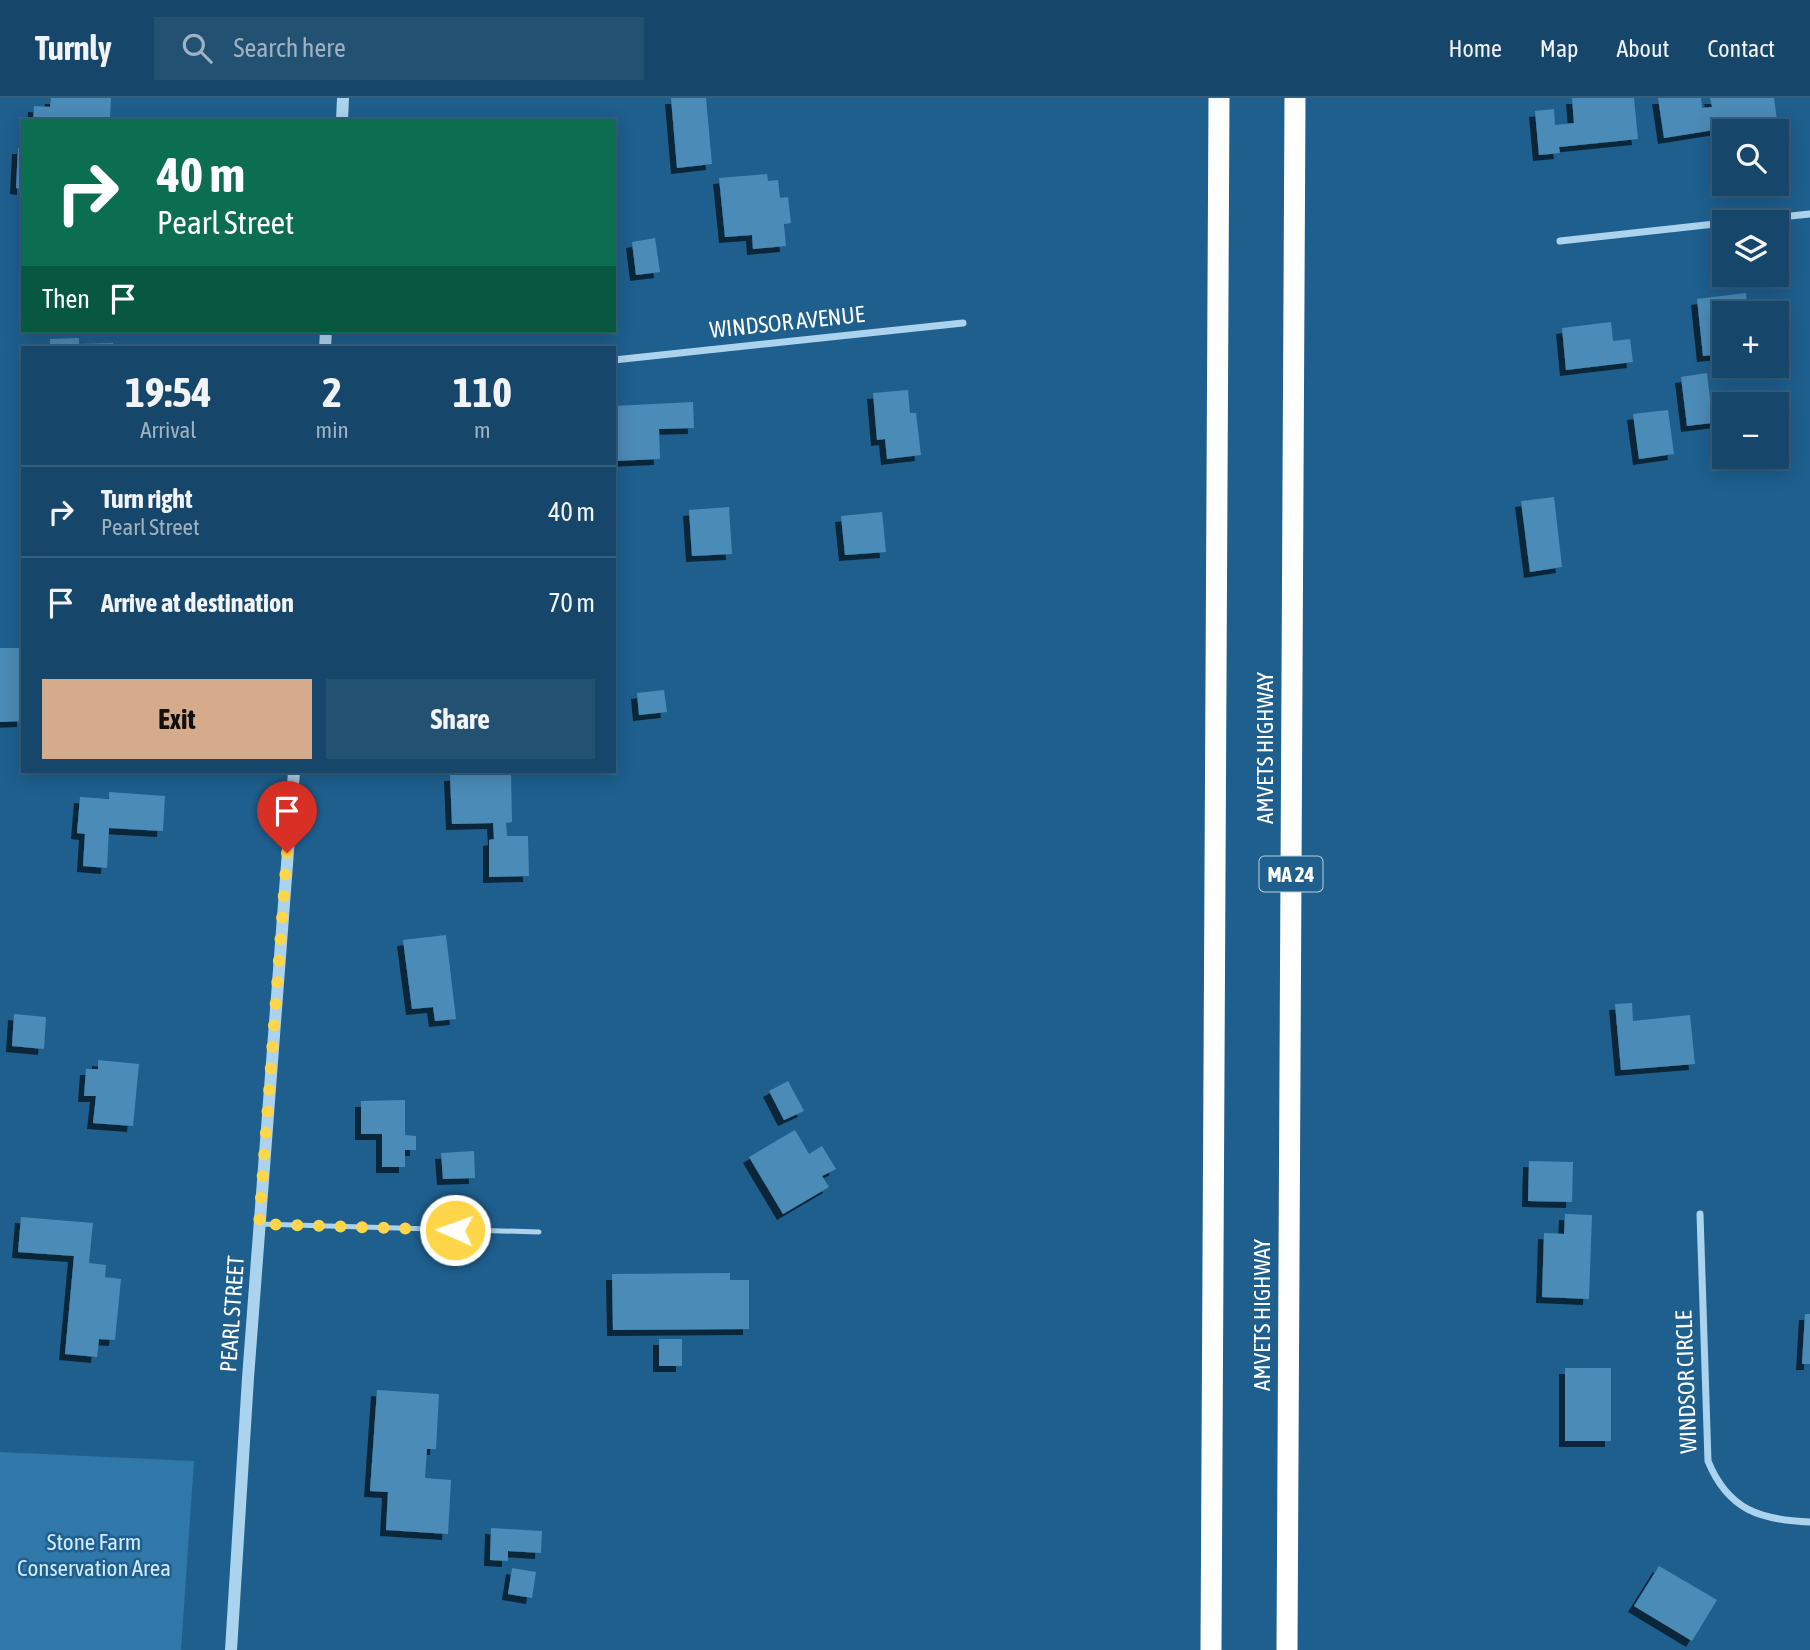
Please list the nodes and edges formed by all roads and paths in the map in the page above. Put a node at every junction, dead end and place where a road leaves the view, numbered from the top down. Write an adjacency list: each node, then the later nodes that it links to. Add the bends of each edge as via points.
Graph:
1 (343, 98): 4 (street)
2 (1219, 98): 17 (highway)
3 (1296, 98): 18 (highway, AMVETS HIGHWAY / MA 24)
4 (342, 119)
5 (1810, 214): 6 (street)
6 (1789, 216)
7 (1712, 224): 8 (street)
8 (1560, 241)
9 (963, 323): 10 (street, WINDSOR AVENUE)
10 (616, 360)
11 (293, 773): 13 (street, PEARL STREET)
12 (1700, 1214): 15 (street, WINDSOR CIRCLE, via 1708,1461 1727,1494 1748,1510)
13 (259, 1224): 14 (lane); 16 (street, PEARL STREET)
14 (539, 1232)
15 (1810, 1522)
16 (231, 1650)
17 (1211, 1650)
18 (1287, 1650)

